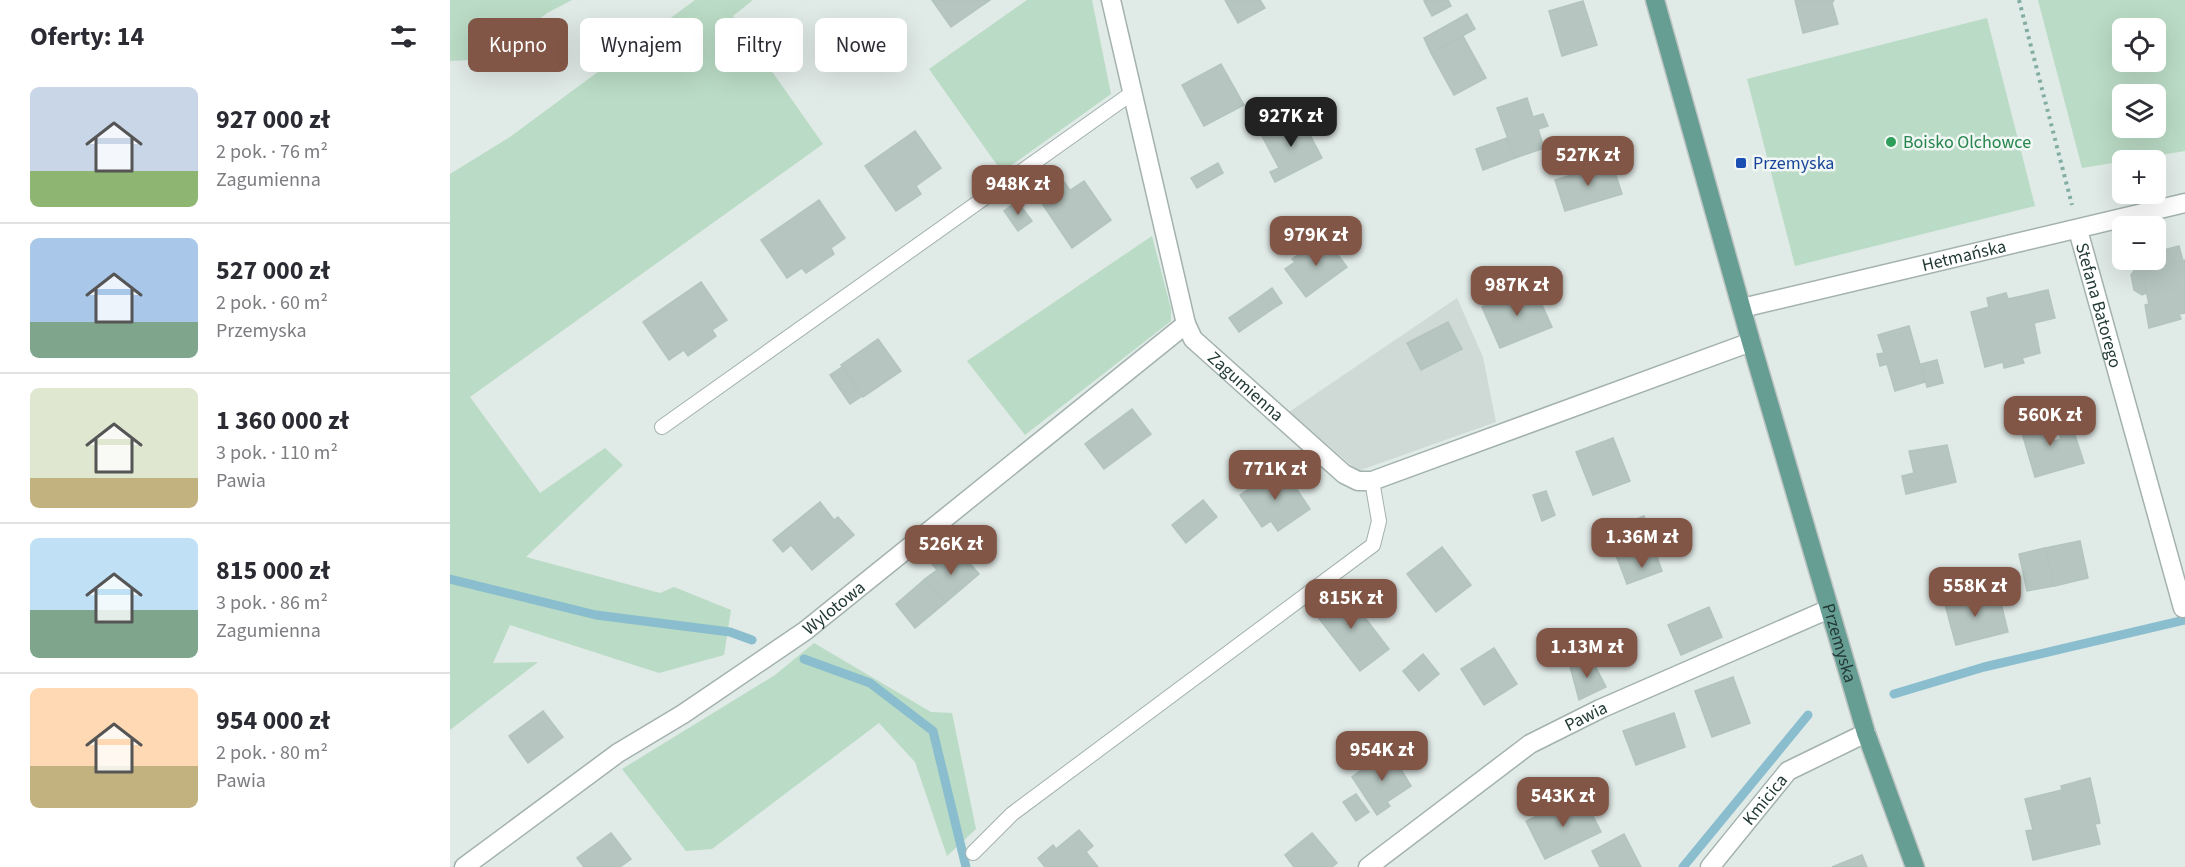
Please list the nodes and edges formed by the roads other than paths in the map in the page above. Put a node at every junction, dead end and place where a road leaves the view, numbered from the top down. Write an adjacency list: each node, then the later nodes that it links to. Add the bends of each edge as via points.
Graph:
1 (1111, 0): 3 (street, Zagumienna)
2 (1655, 0): 6 (main road, Przemyska)
3 (1132, 93): 7 (street, Zagumienna); 9 (lane)
4 (2185, 203): 5 (street, Hetmańska)
5 (2078, 230): 6 (street, Hetmańska); 11 (street, Stefana Batorego)
6 (1742, 308): 8 (main road, Przemyska)
7 (1186, 324): 10 (street, Zagumienna, via 1202,349 1344,474 1358,481); 15 (street, Wylotowa, via 804,631 683,714 618,753)
8 (1751, 342): 10 (street); 12 (main road, Przemyska)
9 (662, 427)
10 (1372, 481): 14 (lane, via 1379,522 1373,545 1012,814)
11 (2183, 608)
12 (1829, 609): 13 (main road, Przemyska); 16 (street, Pawia, via 1600,709 1530,744)
13 (1866, 734): 17 (street, Kmicica, via 1788,771); 18 (main road, Przemyska)
14 (973, 853)
15 (464, 867)
16 (1368, 867)
17 (1710, 867)
18 (1915, 867)

